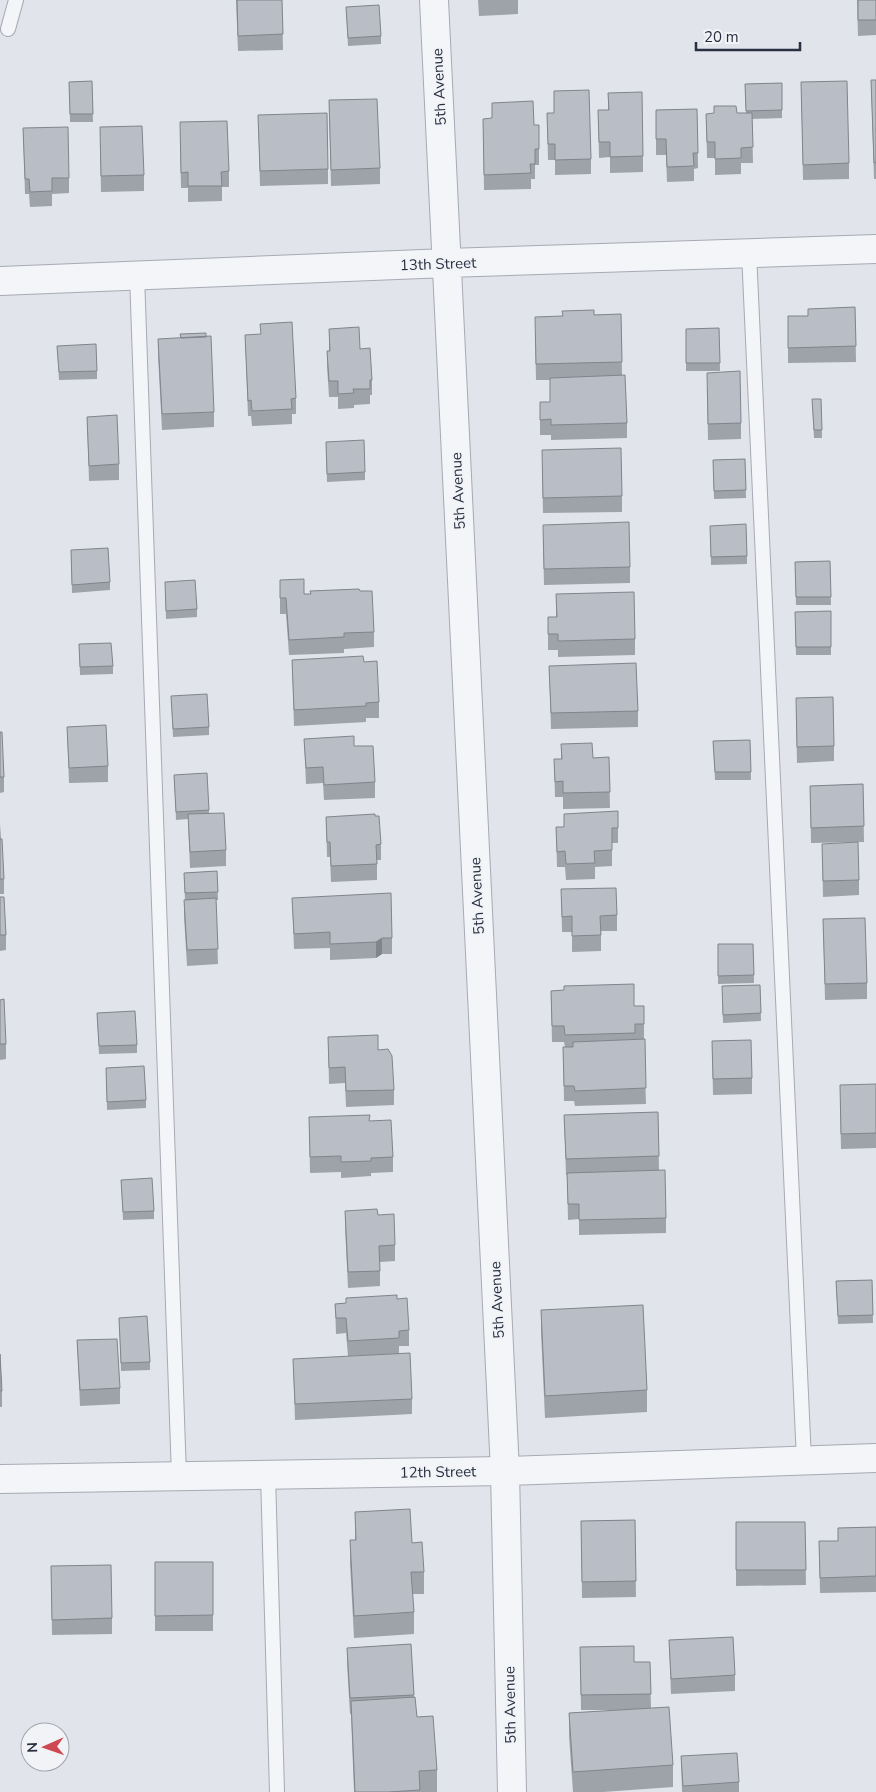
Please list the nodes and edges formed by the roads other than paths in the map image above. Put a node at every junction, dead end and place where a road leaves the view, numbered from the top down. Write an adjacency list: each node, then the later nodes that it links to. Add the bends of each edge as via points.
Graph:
1 (16, 0): 3 (lane)
2 (434, 0): 6 (street, 5th Avenue)
3 (8, 29)
4 (876, 249): 5 (street, 13th Street)
5 (749, 252): 6 (street, 13th Street); 10 (lane)
6 (447, 263): 7 (street, 13th Street); 11 (street, 5th Avenue)
7 (137, 275): 8 (street, 13th Street); 13 (lane)
8 (0, 281)
9 (876, 1458): 10 (street, 12th Street)
10 (804, 1460): 11 (street, 12th Street)
11 (505, 1471): 12 (street, 12th Street); 16 (street, 5th Avenue)
12 (268, 1475): 13 (street, 12th Street); 15 (lane)
13 (179, 1476): 14 (street, 12th Street)
14 (0, 1479)
15 (277, 1792)
16 (512, 1792)

